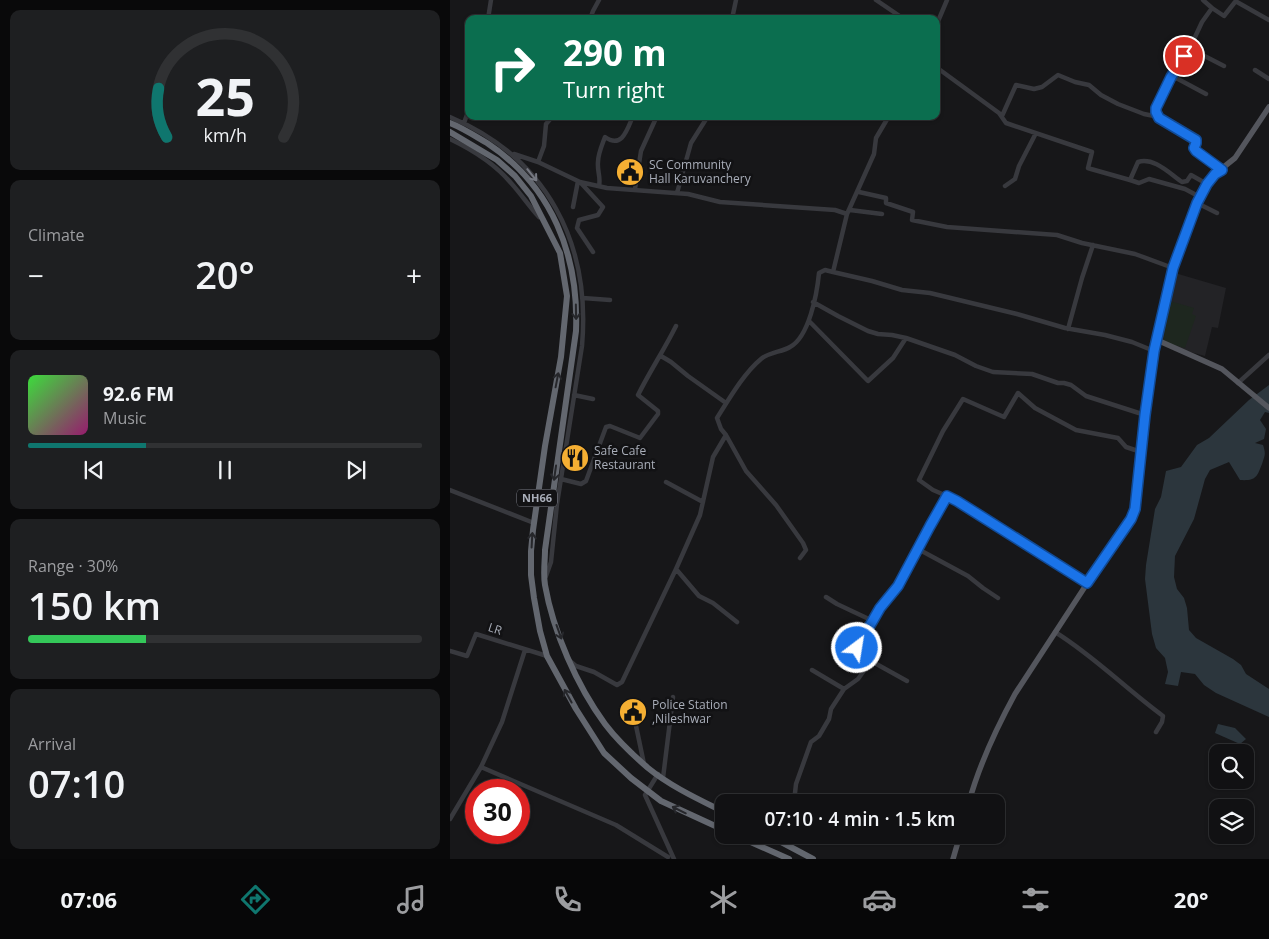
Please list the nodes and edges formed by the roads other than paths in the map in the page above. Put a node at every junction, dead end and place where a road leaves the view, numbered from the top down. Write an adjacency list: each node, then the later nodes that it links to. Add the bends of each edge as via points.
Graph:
1 (490, 0): 8 (street)
2 (599, 0): 9 (street)
3 (736, 0): 10 (street)
4 (876, 0): 11 (street)
5 (947, 0): 12 (street)
6 (1203, 0): 7 (street)
7 (1212, 8): 13 (street, via 1224,16 1237,2); 14 (street)
8 (488, 15)
9 (591, 15)
10 (733, 15)
11 (898, 15)
12 (940, 17)
13 (1269, 20)
14 (1189, 48): 15 (street); 18 (street)
15 (1224, 66)
16 (940, 70): 22 (street)
17 (1255, 70): 19 (street)
18 (1171, 77): 20 (street); 24 (street, via 1156,108)
19 (1269, 80)
20 (1206, 94)
21 (1269, 107): 38 (main road, via 1235,158)
22 (1002, 116): 24 (street, via 1016,85 1034,89 1058,75 1089,85 1118,104); 34 (street, via 1009,125)
23 (450, 117): 32 (street)
24 (1159, 118): 38 (street, via 1196,140 1196,151)
25 (465, 120): 32 (street)
26 (550, 120): 37 (street)
27 (632, 120): 42 (street, via 627,132 617,141 605,138 598,160)
28 (655, 120): 44 (street, via 641,151)
29 (706, 120): 46 (street, via 692,143)
30 (887, 120): 45 (street, via 876,138 874,154)
31 (450, 123): 86 (highway, NH66, one-way to 86, via 478,138 516,166 552,214 571,262 576,331 549,510)
32 (464, 123): 36 (street)
33 (450, 132): 53 (highway, NH66, via 497,160 515,176 532,196)
34 (1036, 133): 39 (street, via 1092,152 1088,168); 43 (street, via 1015,179)
35 (450, 139): 53 (street, via 493,165)
36 (510, 153): 37 (street); 58 (street, one-way to 58, via 529,170 558,211 576,258)
37 (538, 162): 40 (street)
38 (1222, 170): 41 (main road)
39 (1130, 180): 41 (street, via 1138,162 1148,161 1182,182 1191,175); 47 (street, via 1139,183 1149,179)
40 (579, 182): 42 (street); 49 (street); 55 (street, via 603,206 598,215 579,220 577,228)
41 (1207, 184): 47 (main road)
42 (599, 186): 44 (street)
43 (1005, 186)
44 (635, 189): 46 (street)
45 (859, 192): 50 (street); 54 (street, via 886,198 886,203 913,212 912,220 947,227 1049,234)
46 (677, 193): 50 (street, via 720,202)
47 (1200, 196): 48 (main road)
48 (1197, 203): 51 (street); 56 (main road)
49 (573, 207)
50 (849, 212): 52 (street); 57 (street)
51 (1218, 213)
52 (882, 214)
53 (545, 223): 82 (highway, NH66, one-way to 53, via 561,357 567,296 560,254)
54 (1093, 245): 56 (street, via 1135,254); 63 (street)
55 (593, 252)
56 (1173, 268): 65 (main road)
57 (833, 272): 60 (street, via 825,270 819,274); 63 (street, via 1017,314)
58 (583, 298): 59 (street); 70 (street, via 582,346)
59 (610, 300)
60 (813, 302): 61 (street); 64 (street, via 868,331)
61 (809, 321): 64 (street, via 868,381 893,358); 72 (street, via 799,341 762,358)
62 (676, 326): 68 (street)
63 (1068, 329): 66 (street, via 1105,335)
64 (906, 338): 74 (street, via 993,372 1032,374 1071,385 1086,396)
65 (1157, 340): 66 (main road); 69 (main road, via 1222,369)
66 (1154, 351): 74 (main road)
67 (1269, 354): 69 (street)
68 (661, 356): 72 (street); 77 (street, via 638,395 658,411 640,438 606,427 586,481 581,484)
69 (1238, 383): 73 (main road)
70 (574, 395): 71 (street); 77 (street)
71 (593, 399)
72 (726, 403): 75 (street, via 717,418)
73 (1269, 408)
74 (1145, 415): 76 (main road)
75 (726, 436): 81 (street, via 713,456); 84 (street, via 746,471 803,543 806,550)
76 (1141, 452): 80 (street, via 1126,447 1118,438 1076,430 1035,408 1018,393 1004,417 964,400 943,432 919,480); 87 (main road, via 1133,513)
77 (562, 478): 86 (street, via 551,562)
78 (666, 482): 81 (street)
79 (450, 490): 82 (street)
80 (947, 496): 83 (street); 87 (street)
81 (702, 502): 85 (street, via 700,515)
82 (534, 523): 95 (highway, NH66, one-way to 82, via 531,575)
83 (918, 549): 89 (street, via 968,576); 90 (street, via 898,586)
84 (800, 558)
85 (676, 569): 91 (street, via 699,596); 96 (street, via 620,685)
86 (545, 578): 96 (highway, NH66, one-way to 96, via 551,610)
87 (1087, 583): 92 (main road)
88 (826, 597): 90 (street)
89 (998, 598)
90 (873, 621): 97 (street, via 857,648)
91 (737, 622)
92 (1055, 632): 103 (street, via 1163,716); 109 (main road, via 1008,706)
93 (525, 650): 94 (street, LR, via 476,634 467,656); 95 (street, LR); 105 (street, via 502,722)
94 (450, 651)
95 (547, 656): 107 (highway, NH66, one-way to 95, via 604,752 588,731)
96 (570, 661): 104 (highway, NH66, via 605,724)
97 (871, 661): 99 (street); 100 (street, via 858,679)
98 (812, 670): 100 (street)
99 (907, 681)
100 (844, 688): 108 (street, via 819,736 811,742)
101 (673, 697): 106 (street)
102 (635, 721): 104 (street)
103 (1156, 732)
104 (644, 764): 106 (highway, NH66)
105 (482, 767): 111 (street); 118 (street, via 616,825)
106 (660, 776): 107 (street); 110 (highway, NH66)
107 (648, 791): 112 (highway, NH66, one-way to 107, via 661,801); 116 (street, via 645,795)
108 (795, 794)
109 (972, 794)
110 (715, 807)
111 (450, 819)
112 (715, 826)
113 (752, 844): 117 (highway)
114 (786, 844): 121 (highway)
115 (957, 844): 122 (main road)
116 (671, 852): 118 (street); 119 (street)
117 (777, 857): 120 (highway)
118 (667, 858)
119 (674, 859)
120 (789, 859)
121 (813, 859)
122 (953, 859)

